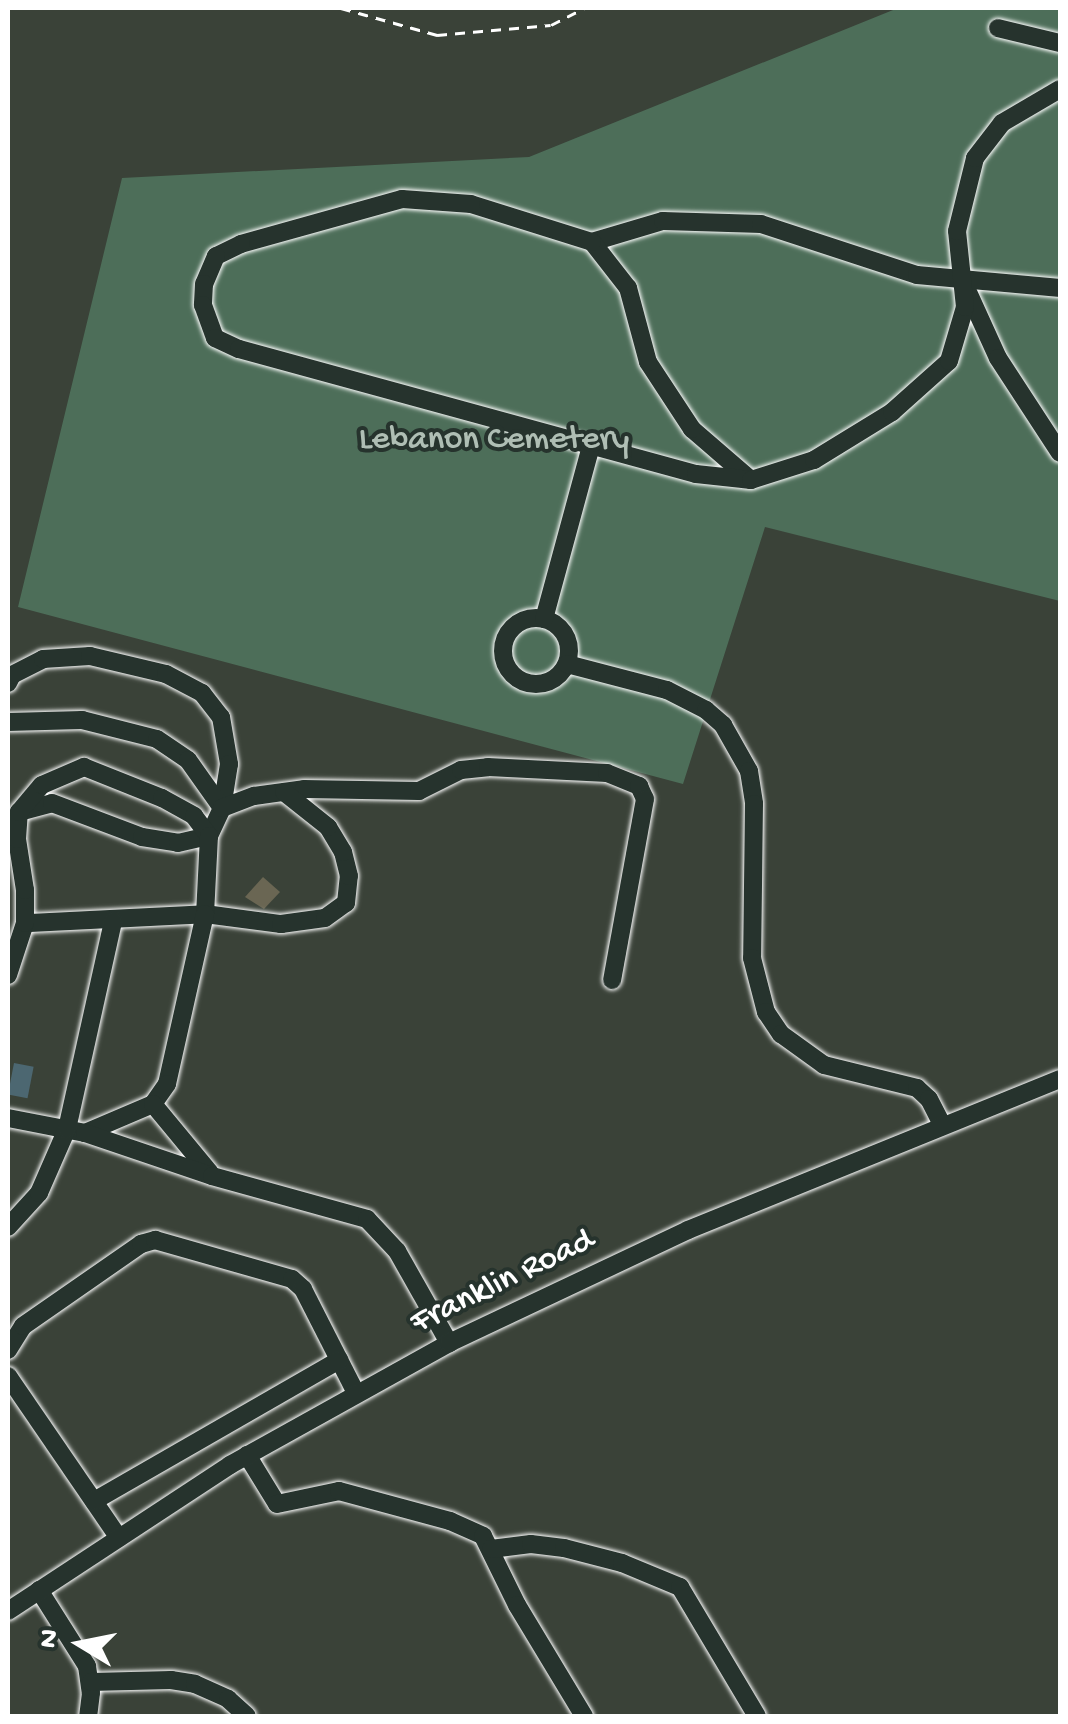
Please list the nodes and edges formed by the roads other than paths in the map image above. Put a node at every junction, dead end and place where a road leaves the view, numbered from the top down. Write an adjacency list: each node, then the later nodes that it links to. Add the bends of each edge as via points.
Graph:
1 (998, 28): 2 (street)
2 (1060, 44)
3 (1060, 89): 5 (street, via 1002,123 975,158 958,231)
4 (592, 242): 5 (street, via 663,221 761,224 917,276); 7 (street, via 472,204 402,199 216,256 202,305 216,338 239,349); 9 (street, via 628,288 648,362 692,429)
5 (962, 278): 6 (street); 8 (street, via 998,358); 9 (street, via 965,308 948,361 861,432 814,460)
6 (1060, 288)
7 (591, 446): 9 (street, via 696,474); 10 (street)
8 (1060, 452)
9 (752, 480)
10 (544, 619): 11 (street, via 568,641); 11 (street, via 512,628 504,643 506,666 539,684)
11 (566, 664): 26 (street, via 668,690 722,725 752,787 752,958 766,1012 781,1034 824,1065 917,1088)
12 (8, 683): 15 (street, via 43,659 90,656 166,674 202,693 221,717 229,764)
13 (8, 722): 15 (street, via 82,720 157,739 188,760)
14 (284, 792): 15 (street); 18 (street, via 328,827 343,852 350,876 346,903 325,918 281,924); 22 (street, via 419,791 461,770 488,767 582,768 639,786 645,799)
15 (222, 808): 17 (street)
16 (20, 812): 17 (street, via 52,803 142,837 178,844); 17 (street, via 42,786 84,768 162,798 194,816); 21 (street, via 24,922)
17 (209, 836): 18 (street)
18 (205, 914): 19 (street); 24 (street, via 168,1084)
19 (113, 921): 20 (street); 27 (street)
20 (30, 922)
21 (8, 975)
22 (612, 980)
23 (1060, 1078): 26 (street, Franklin Road)
24 (153, 1104): 27 (street); 28 (street)
25 (8, 1118): 27 (street)
26 (942, 1124): 30 (street, Franklin Road, via 688,1230)
27 (76, 1131): 28 (street); 29 (street, via 39,1193)
28 (212, 1176): 30 (street, via 367,1220 397,1250)
29 (8, 1228)
30 (449, 1343): 34 (street, Franklin Road)
31 (8, 1350): 32 (street, via 22,1326 155,1240 292,1279)
32 (339, 1360): 34 (street); 36 (street)
33 (8, 1376): 36 (street)
34 (356, 1393): 35 (street, Franklin Road)
35 (247, 1455): 37 (street, Franklin Road); 38 (street, via 277,1504 339,1491 450,1521 483,1536)
36 (94, 1501): 37 (street)
37 (119, 1538): 39 (street, Franklin Road)
38 (490, 1549): 44 (street); 45 (street, via 564,1548 680,1587)
39 (40, 1590): 40 (street, Franklin Road); 41 (street, via 82,1654)
40 (8, 1611)
41 (90, 1682): 42 (street); 43 (street, via 195,1684 218,1692)
42 (88, 1716)
43 (247, 1716)
44 (584, 1716)
45 (757, 1716)

